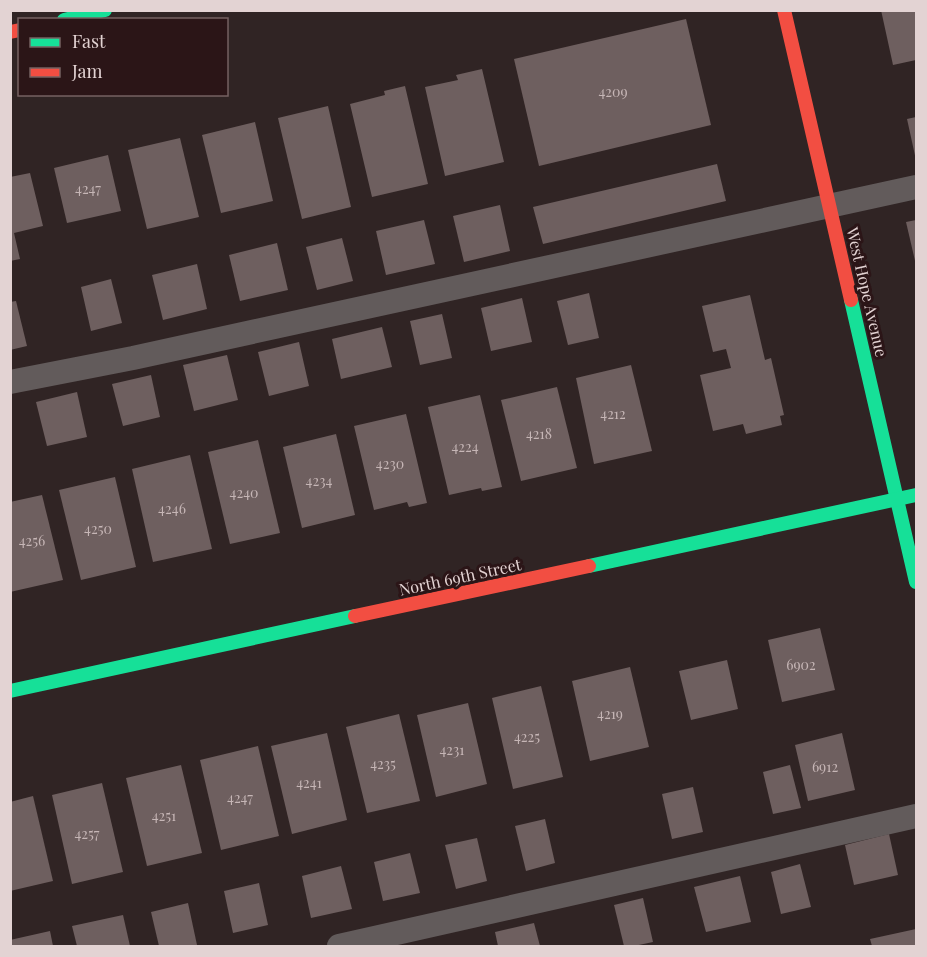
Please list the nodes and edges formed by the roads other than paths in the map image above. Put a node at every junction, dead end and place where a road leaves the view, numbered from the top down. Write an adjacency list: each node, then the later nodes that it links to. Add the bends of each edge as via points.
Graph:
1 (105, 10): 3 (street)
2 (784, 10): 5 (street, West Hope Avenue)
3 (72, 18)
4 (916, 187): 5 (lane)
5 (830, 207): 6 (lane); 8 (street, West Hope Avenue)
6 (10, 382)
7 (916, 495): 8 (street, North 69th Street)
8 (898, 500): 9 (street, West Hope Avenue); 10 (street, North 69th Street)
9 (916, 582)
10 (10, 691)
11 (916, 816): 12 (lane)
12 (339, 946)

